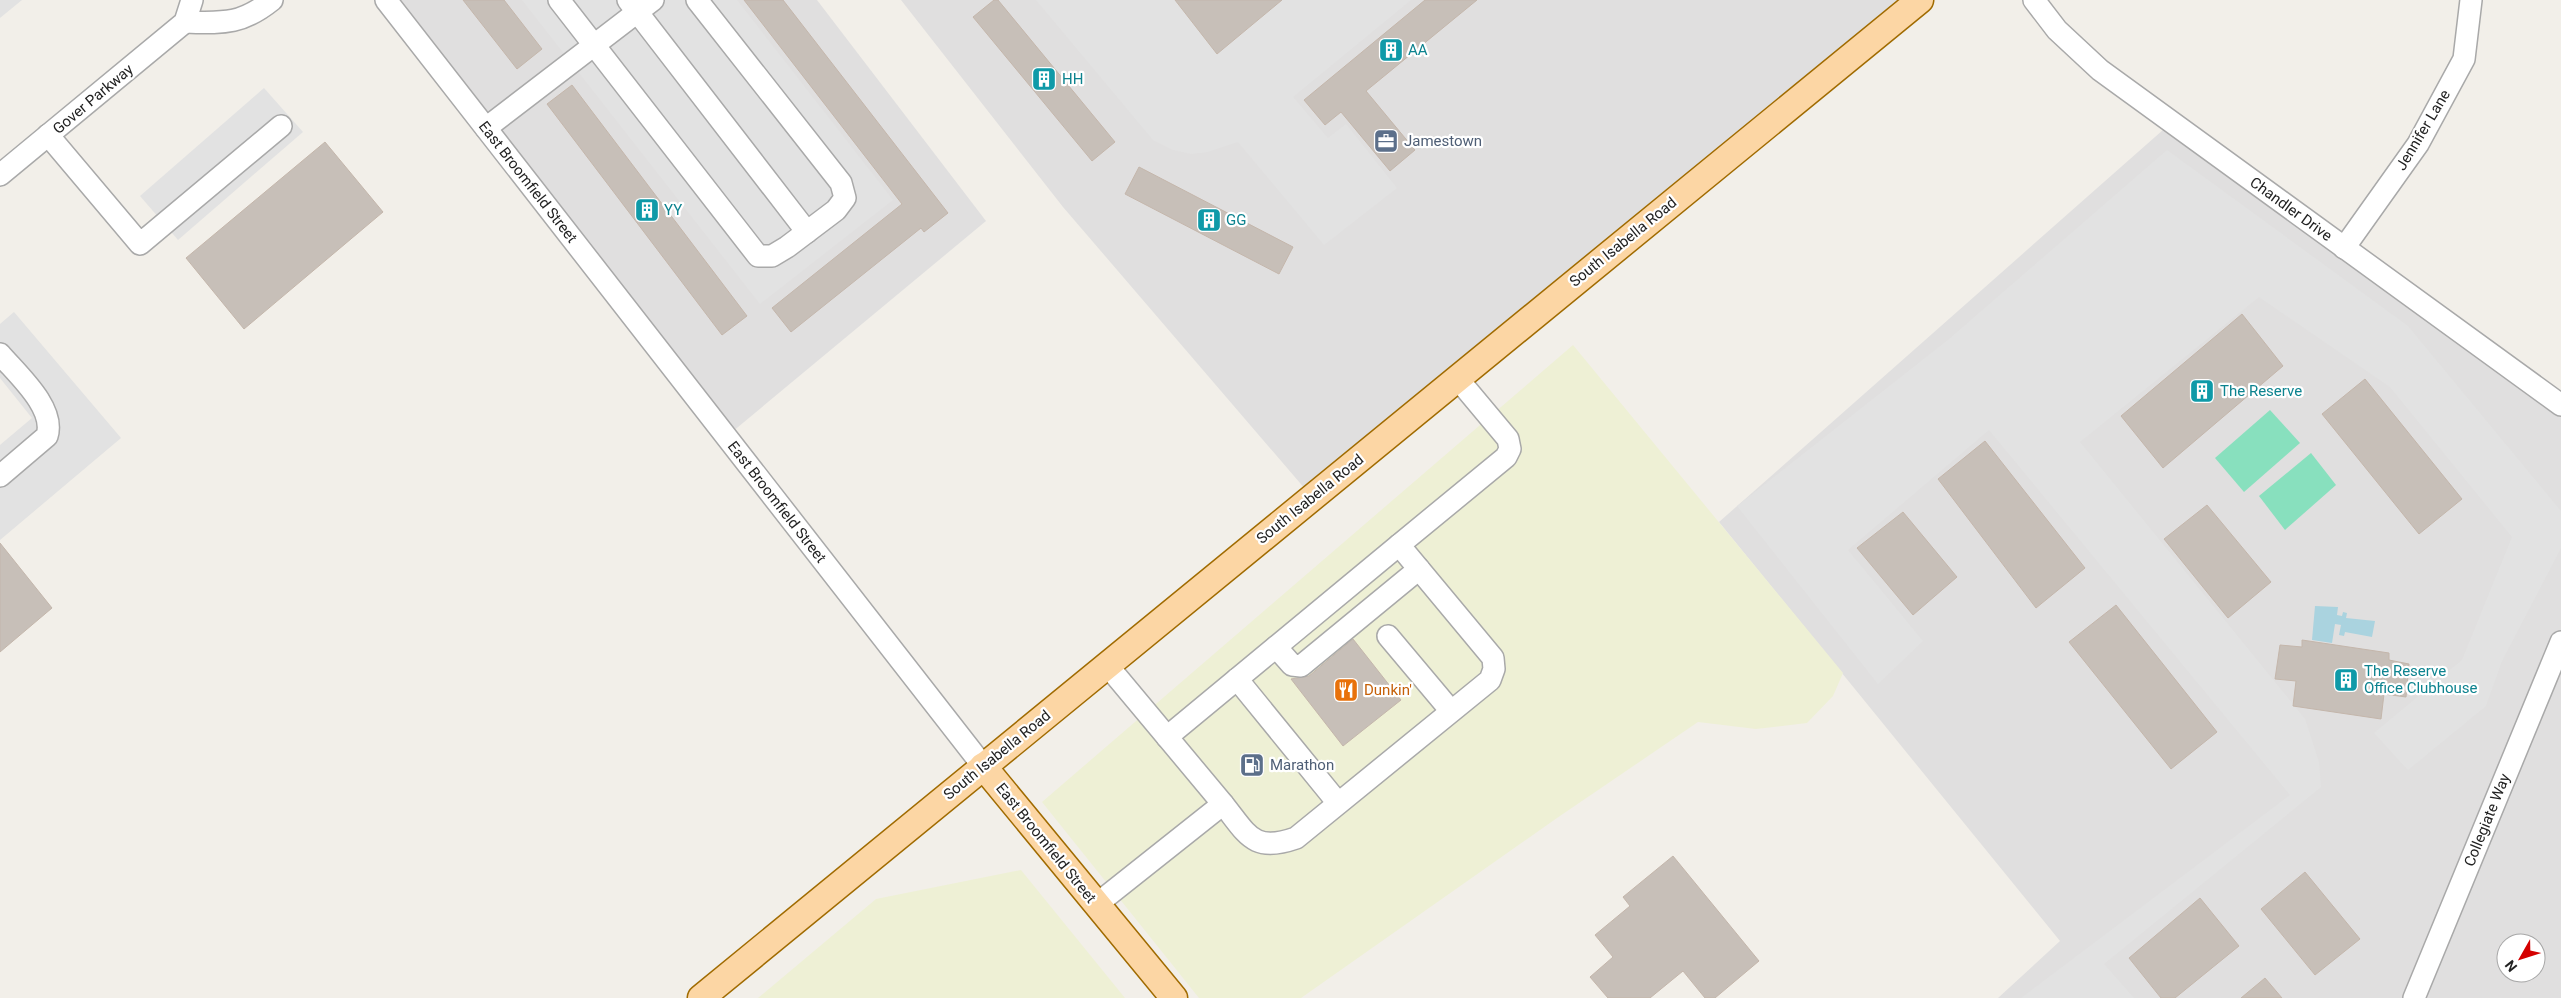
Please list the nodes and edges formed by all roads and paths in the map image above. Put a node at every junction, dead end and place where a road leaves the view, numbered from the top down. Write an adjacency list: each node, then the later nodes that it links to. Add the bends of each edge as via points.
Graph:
1 (192, 0): 10 (street)
2 (272, 0): 10 (street, via 242,20)
3 (386, 0): 13 (street, East Broomfield Street)
4 (559, 0): 11 (street)
5 (697, 0): 16 (street, via 841,182 845,198 836,210)
6 (1920, 0): 19 (main road, South Isabella Road)
7 (2034, 0): 17 (street, Chandler Drive, via 2057,30 2100,70)
8 (2471, 0): 17 (street, Jennifer Lane, via 2464,59 2418,144)
9 (640, 4): 11 (street); 16 (street)
10 (185, 22): 14 (street, Gover Parkway)
11 (595, 46): 13 (street); 16 (street, via 758,256 772,256)
12 (281, 126): 14 (street, via 140,244)
13 (486, 128): 31 (street, East Broomfield Street)
14 (48, 135): 15 (street, Gover Parkway)
15 (0, 175)
16 (807, 232)
17 (2344, 248): 20 (street, Chandler Drive)
18 (0, 354): 21 (street, via 44,408 50,428 47,436)
19 (1458, 378): 22 (street, via 1508,439 1510,449 1506,457); 27 (main road, South Isabella Road)
20 (2561, 405)
21 (0, 476)
22 (1399, 545): 23 (street); 26 (street)
23 (1419, 569): 26 (street, via 1301,666 1292,665); 29 (street, via 1493,658 1490,680)
24 (1388, 636): 29 (street)
25 (2561, 642): 37 (street, Collegiate Way)
26 (1276, 647): 28 (street)
27 (1107, 665): 30 (street); 31 (main road, South Isabella Road)
28 (1237, 679): 30 (street); 33 (street)
29 (1452, 711): 33 (street)
30 (1167, 737): 32 (street)
31 (983, 766): 34 (main road, East Broomfield Street); 35 (main road, South Isabella Road)
32 (1223, 804): 33 (street, via 1257,842 1275,846 1296,838); 34 (street)
33 (1338, 804)
34 (1097, 904): 36 (main road, East Broomfield Street)
35 (701, 998)
36 (1174, 998)
37 (2414, 998)

